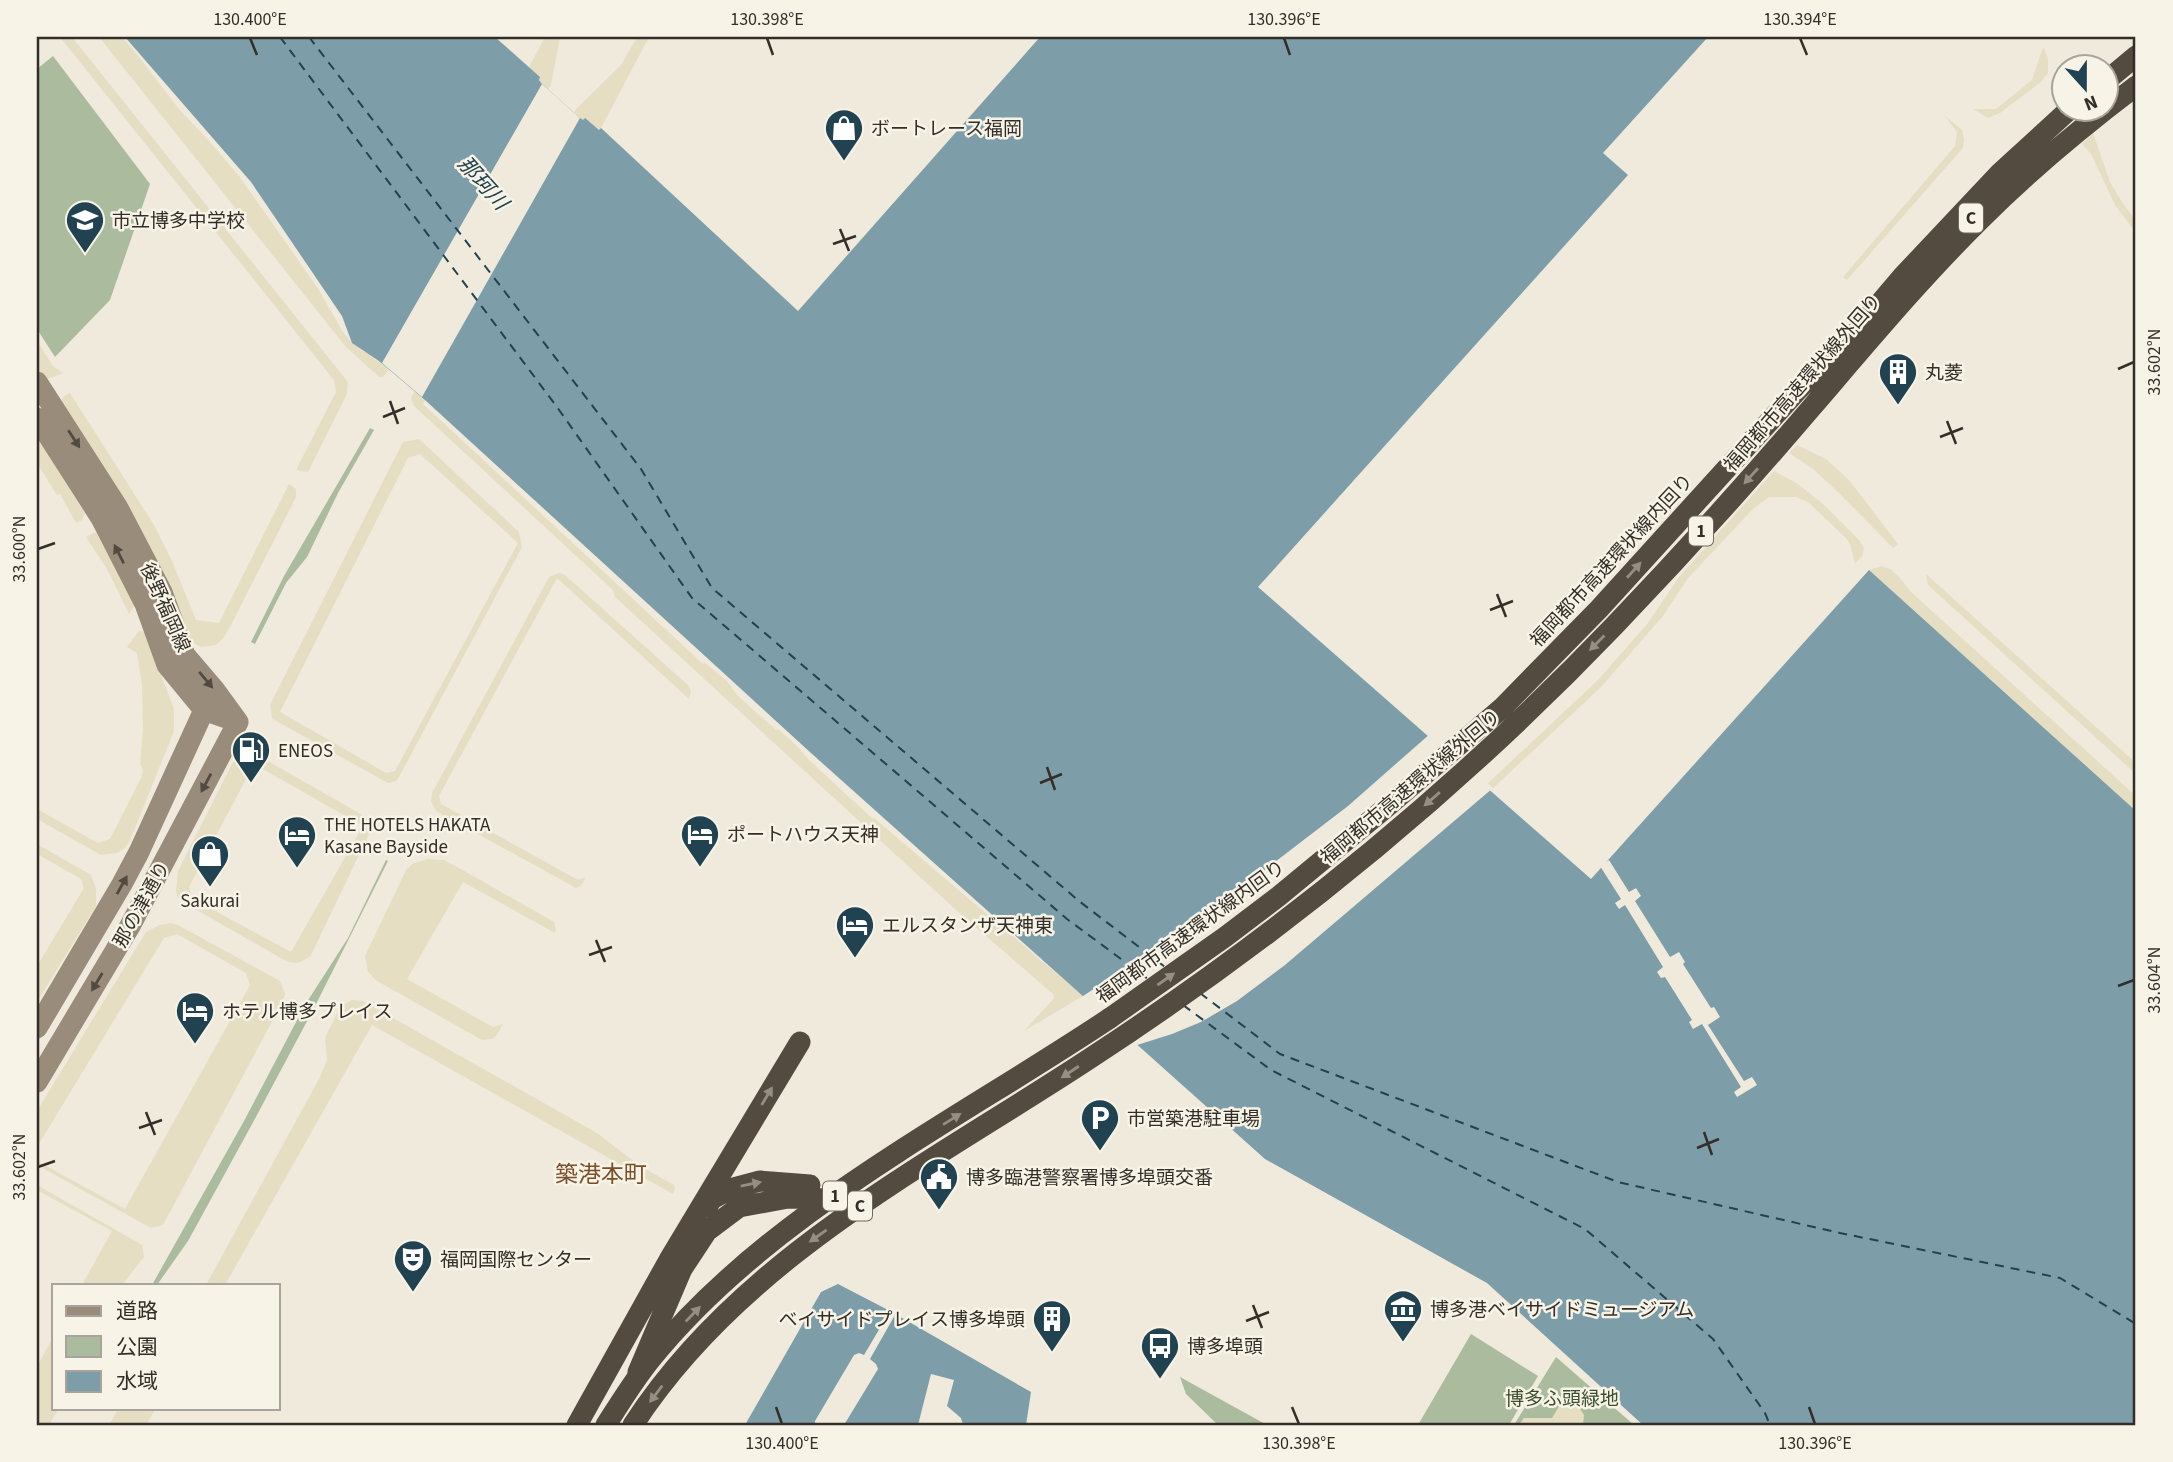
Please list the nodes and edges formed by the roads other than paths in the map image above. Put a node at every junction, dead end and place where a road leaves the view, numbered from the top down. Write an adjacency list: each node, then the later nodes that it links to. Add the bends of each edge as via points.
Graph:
1 (2136, 56): 2 (highway)
2 (2120, 69)
3 (2136, 83): 4 (highway); 11 (highway, 福岡都市高速環状線外回り / 1, via 1982,217)
4 (2120, 94)
5 (2056, 122): 11 (highway, via 2000,173 1902,277 1862,324)
6 (2056, 122): 8 (highway, via 1926,248)
7 (2083, 122): 8 (highway, 福岡都市高速環状線内回り / C, via 1977,212)
8 (1852, 337): 12 (highway, 福岡都市高速環状線内回り / C, one-way to 8)
9 (37, 382): 14 (main road, 後野福岡線, one-way to 14, via 118,509 162,592 185,655)
10 (37, 418): 13 (main road, 後野福岡線, one-way to 10, via 167,664 145,604 101,518)
11 (1778, 446): 16 (highway, 福岡都市高速環状線外回り / 1, one-way to 16, via 1517,726 1294,914)
12 (1502, 708): 21 (highway, 福岡都市高速環状線内回り / 1, one-way to 12, bridge, via 651,1359 733,1273 877,1166 1081,1038 1225,937)
13 (204, 710): 14 (main road); 15 (main road, 那の津通り, one-way to 13, via 128,873)
14 (238, 722): 18 (main road, 那の津通り, one-way to 18, via 131,926)
15 (37, 1028)
16 (1127, 1034): 23 (highway, 福岡都市高速環状線外回り / C, one-way to 23, via 800,1249 705,1335)
17 (800, 1042): 19 (highway, one-way to 17)
18 (37, 1082)
19 (669, 1260): 20 (highway); 22 (highway, one-way to 22, bridge, via 712,1199 730,1189 760,1181 833,1185 923,1152 882,1185 838,1199 788,1198 739,1207 707,1231 682,1269)
20 (577, 1425)
21 (606, 1425)
22 (615, 1425)
23 (633, 1425)

